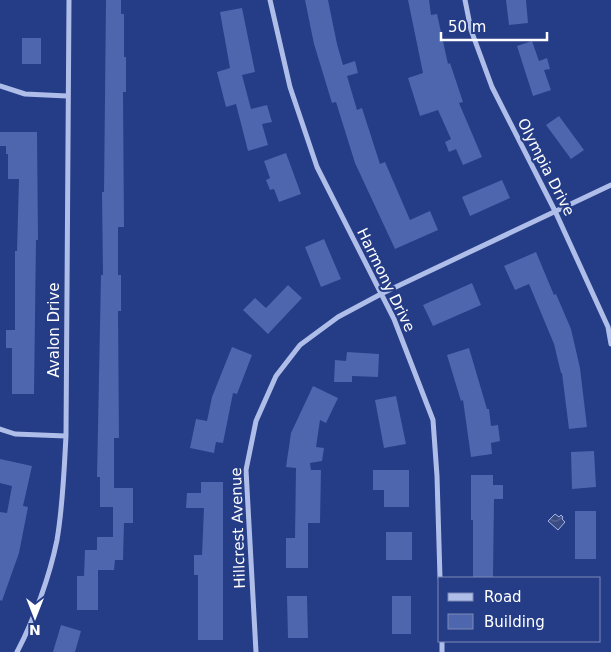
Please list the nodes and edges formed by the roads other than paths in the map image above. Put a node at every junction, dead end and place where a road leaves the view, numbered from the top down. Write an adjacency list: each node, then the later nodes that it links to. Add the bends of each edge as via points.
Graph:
1 (69, 0): 5 (street, Avalon Drive)
2 (270, 0): 8 (street, Harmony Drive, via 290,87 317,167)
3 (465, 0): 7 (street, Olympia Drive, via 471,30 492,87)
4 (0, 86): 5 (street, via 25,94)
5 (67, 96): 11 (street, Avalon Drive)
6 (611, 184): 7 (street, Hillcrest Avenue)
7 (555, 211): 8 (street, Hillcrest Avenue); 9 (street, Olympia Drive, via 608,327)
8 (381, 294): 12 (street, Harmony Drive, via 433,420); 14 (street, Hillcrest Avenue, via 338,317 300,345 276,376 256,421 246,470)
9 (611, 344)
10 (0, 428): 11 (street, via 15,434)
11 (66, 436): 13 (street, Avalon Drive, via 57,540 46,582)
12 (440, 577)
13 (17, 652)
14 (256, 652)

